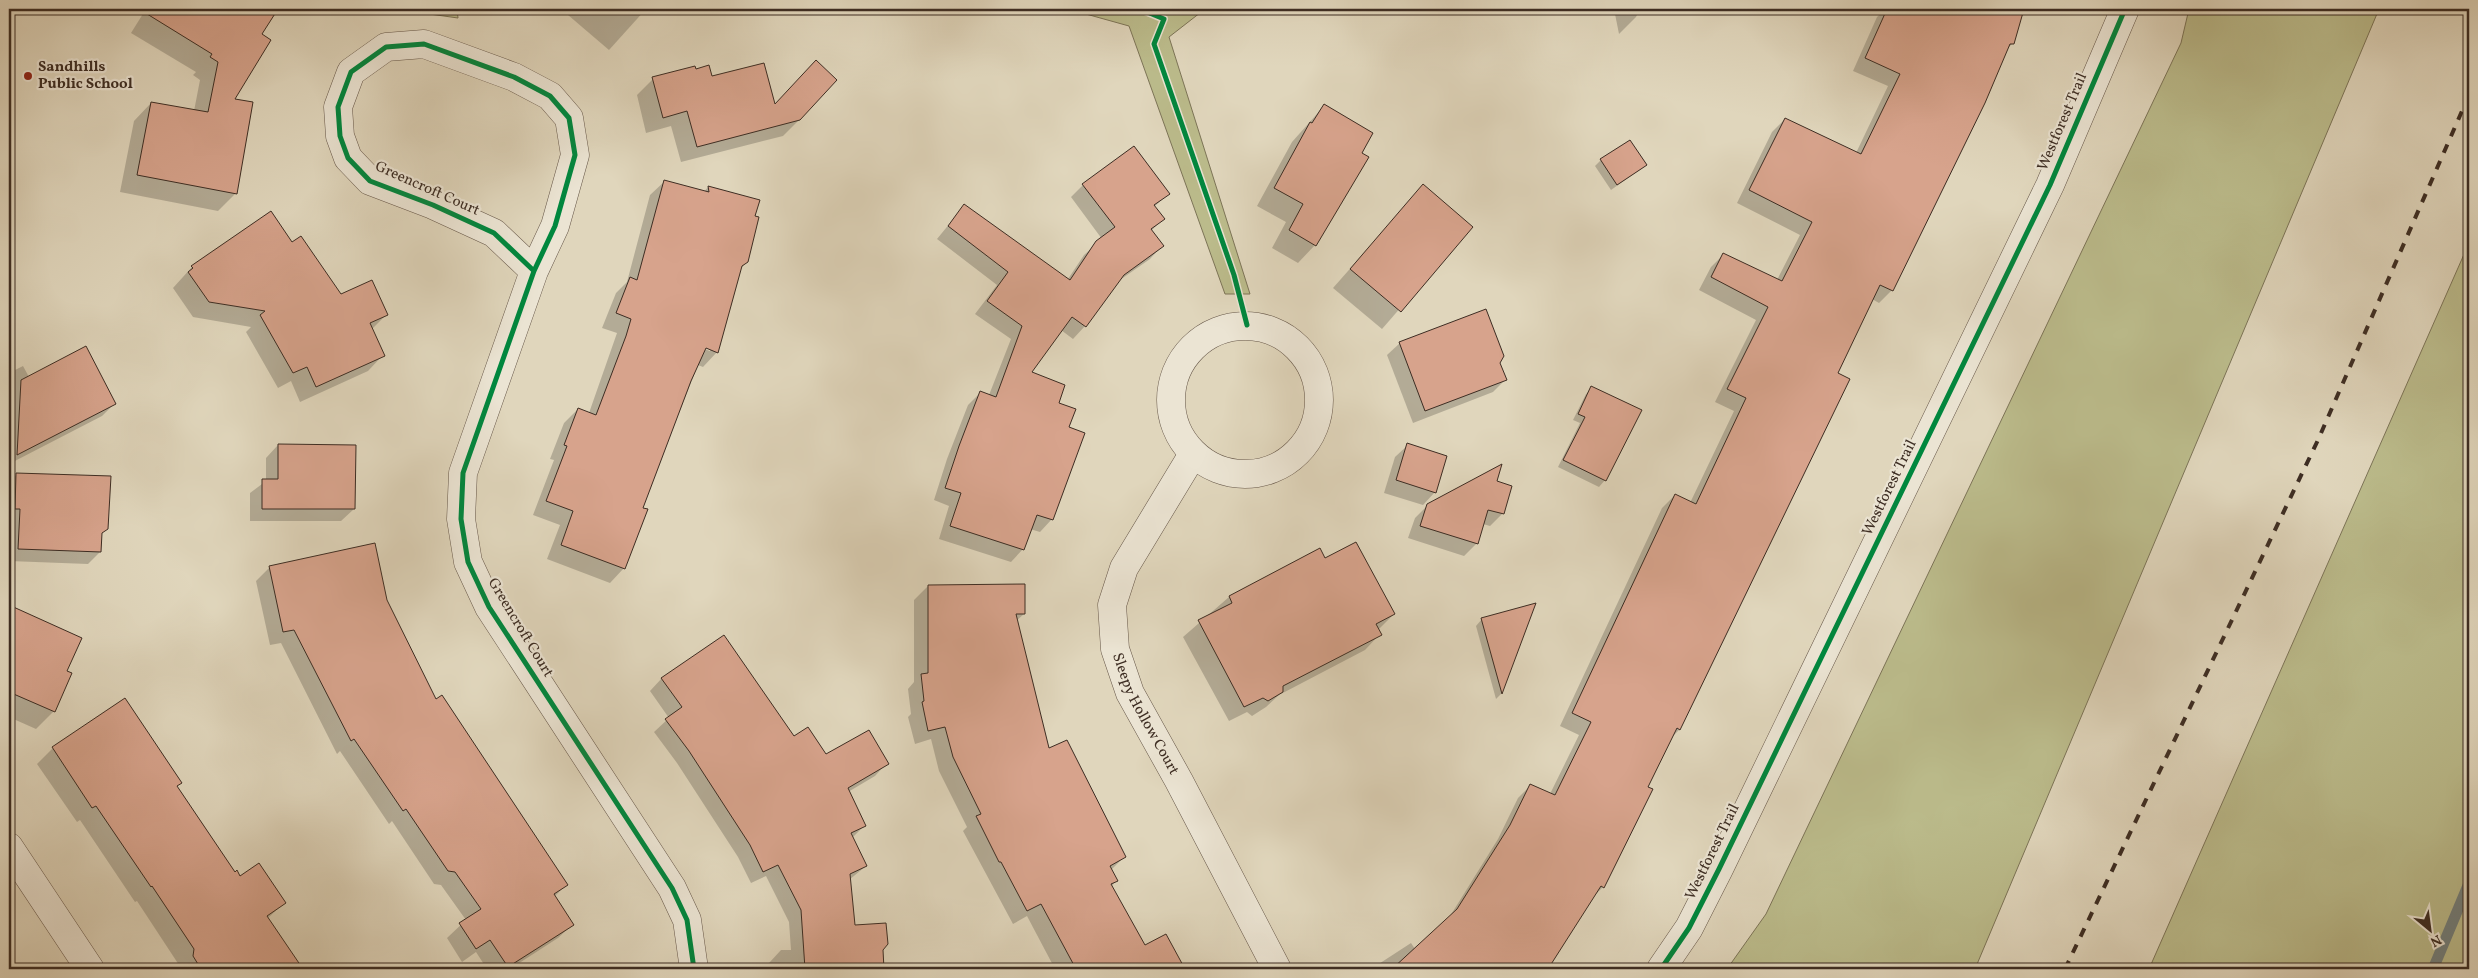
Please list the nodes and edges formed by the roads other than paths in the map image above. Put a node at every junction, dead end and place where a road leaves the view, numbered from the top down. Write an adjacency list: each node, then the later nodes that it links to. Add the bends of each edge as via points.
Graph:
1 (2125, 9): 8 (street, Westforest Trail, via 2046,194 1719,869 1689,928)
2 (534, 271): 2 (street, Greencroft Court, via 554,226 575,155 569,118 550,96 514,77 424,44 386,47 351,72 338,107 340,136 348,158 370,181 494,232); 6 (street, Greencroft Court, via 463,474 461,519 468,562 489,607 672,888 687,920)
3 (1193, 454): 3 (street, via 1213,468 1236,474 1261,473 1284,464 1302,449 1315,428 1320,404 1318,380 1308,358 1292,341 1270,329 1246,325 1221,329 1198,341 1182,360 1172,383 1171,409 1178,434); 7 (street, Sleepy Hollow Court, via 1124,568 1112,605 1115,649 1130,693)
4 (9, 847): 5 (street)
5 (90, 969)
6 (694, 969)
7 (1277, 969)
8 (1661, 969)

